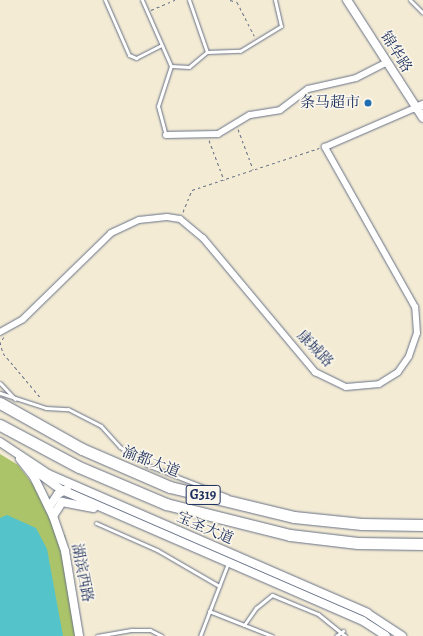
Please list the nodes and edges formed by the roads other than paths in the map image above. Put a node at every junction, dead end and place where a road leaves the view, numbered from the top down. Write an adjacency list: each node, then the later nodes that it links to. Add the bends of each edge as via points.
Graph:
1 (105, 0): 8 (lane, via 129,55 136,58)
2 (142, 0): 8 (lane)
3 (189, 0): 9 (lane)
4 (275, 0): 9 (lane, via 281,26 240,50)
5 (347, 0): 10 (main road, 锦华路)
6 (410, 0): 7 (lane)
7 (423, 13)
8 (160, 46): 11 (lane)
9 (207, 52): 11 (lane, via 189,67)
10 (385, 63): 12 (main road, 锦华路); 14 (street, via 356,78 308,89 280,110 250,115 218,134)
11 (171, 66): 14 (lane, via 158,106)
12 (419, 106): 13 (main road, 锦华路); 15 (street, 康城路, via 325,147 415,307 417,333 409,356 398,372 379,384 346,387 315,372 203,238 180,219 139,220 111,232 11,327)
13 (423, 118)
14 (166, 135)
15 (0, 332)
16 (0, 383): 18 (lane)
17 (0, 394): 18 (lane)
18 (16, 400): 25 (lane, via 46,408 68,409 100,426 120,447 147,465)
19 (0, 403): 25 (highway, 渝都大道 / G319, via 123,468 170,487)
20 (0, 425): 31 (highway, G319, via 79,467 166,504 290,535 358,543)
21 (0, 442): 22 (main road, 宝圣大道); 23 (main road, 宝圣大道, via 48,474)
22 (20, 459): 24 (main road, 宝圣大道); 26 (main road, 湖滨西路)
23 (80, 489): 24 (main road); 45 (main road, 宝圣大道, via 367,613)
24 (64, 491): 26 (main road, via 51,501); 27 (main road, 宝圣大道)
25 (249, 506): 30 (highway, 渝都大道 / G319, via 294,517 362,524)
26 (49, 507): 28 (main road, 湖滨西路)
27 (101, 508): 28 (main road, via 62,502); 32 (main road, 宝圣大道)
28 (53, 516): 37 (main road, 湖滨西路, via 65,551)
29 (96, 523): 33 (lane, via 157,550)
30 (423, 525)
31 (423, 544)
32 (228, 563): 33 (lane); 44 (main road, 宝圣大道, via 363,621)
33 (219, 586): 34 (lane)
34 (209, 611): 35 (lane); 40 (lane)
35 (244, 625): 36 (lane, via 256,608 272,596 318,614); 41 (lane)
36 (342, 631): 42 (lane); 43 (lane)
37 (79, 636)
38 (97, 636): 39 (lane, via 144,630)
39 (162, 636)
40 (200, 636)
41 (272, 636)
42 (336, 636)
43 (345, 636)
44 (386, 636)
45 (402, 636)

